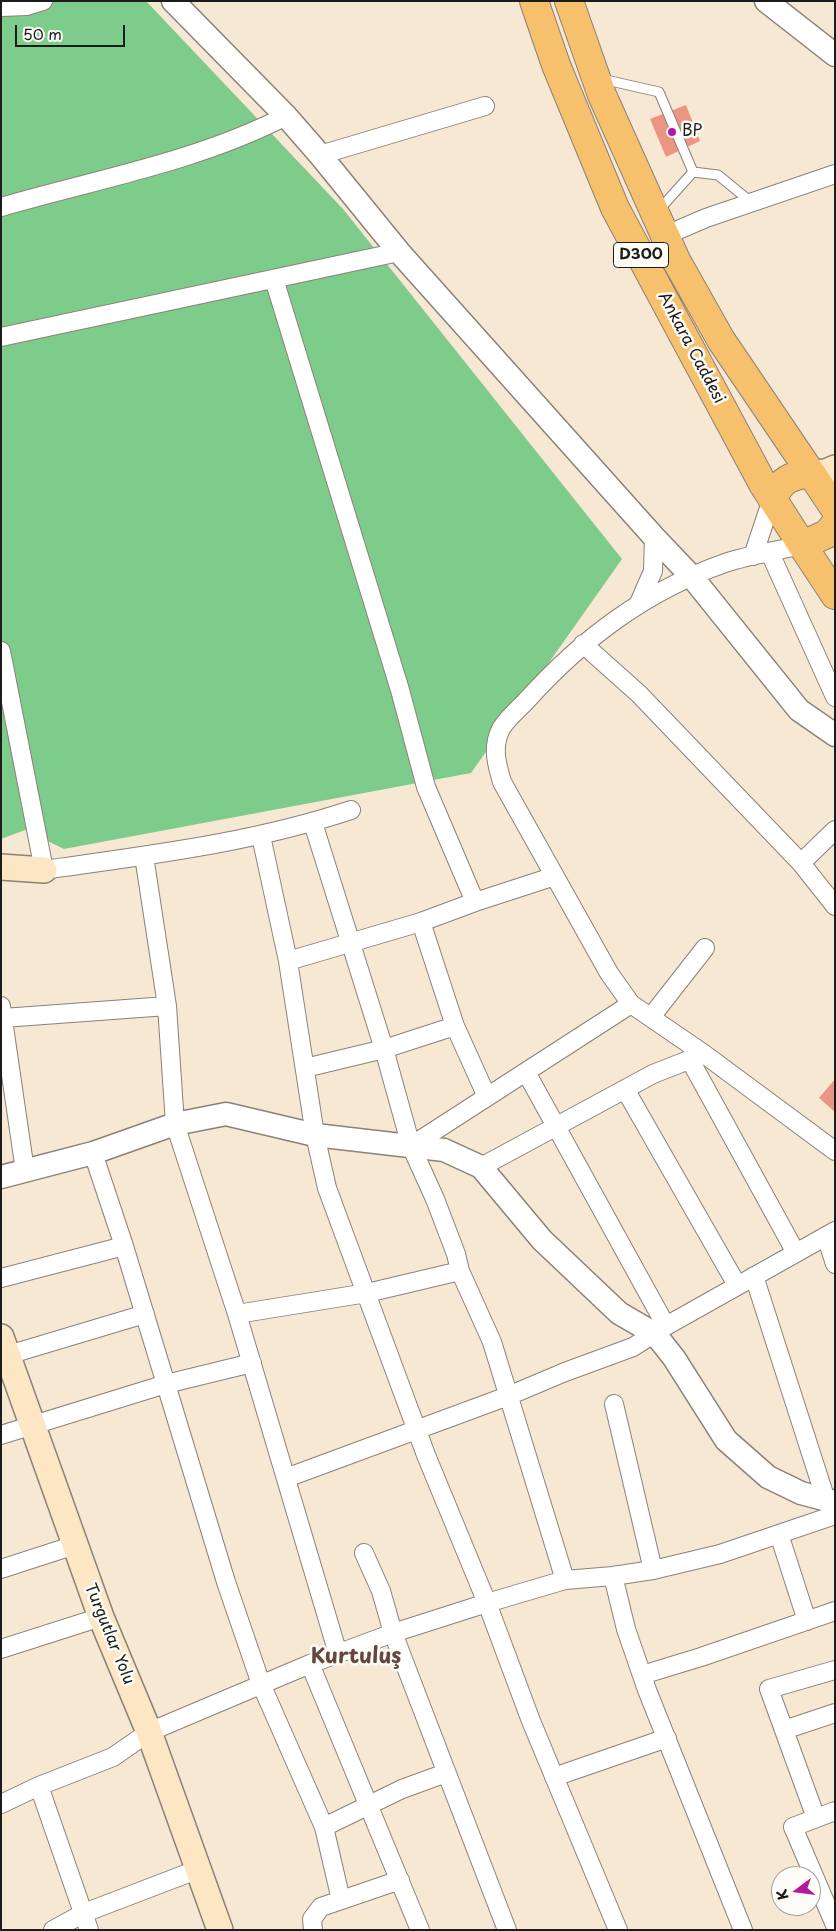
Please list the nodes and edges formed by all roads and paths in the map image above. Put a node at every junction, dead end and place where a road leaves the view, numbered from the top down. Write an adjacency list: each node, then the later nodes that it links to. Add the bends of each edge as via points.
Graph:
1 (43, 1): 6 (street, via 27,6)
2 (173, 1): 10 (street)
3 (534, 1): 21 (highway, Ankara Caddesi / D300, via 556,65 615,208)
4 (569, 1): 8 (highway, Ankara Caddesi / D300)
5 (766, 1): 7 (street)
6 (1, 7)
7 (835, 55)
8 (596, 78): 12 (lane, via 659,92); 16 (highway, Ankara Caddesi / D300)
9 (485, 106): 11 (street)
10 (286, 116): 11 (street); 15 (street, via 250,134 175,161)
11 (320, 155): 17 (street)
12 (693, 172): 14 (lane, via 718,175); 16 (lane)
13 (835, 174): 14 (street)
14 (751, 202): 16 (street, via 706,218)
15 (1, 207)
16 (659, 225): 20 (highway, Ankara Caddesi / D300, via 721,340)
17 (398, 252): 18 (street); 24 (street)
18 (274, 279): 19 (street); 43 (street, via 397,680 426,787)
19 (1, 337)
20 (823, 470): 21 (highway, via 787,478); 22 (highway, Ankara Caddesi / D300)
21 (772, 498): 25 (highway, Ankara Caddesi / D300); 26 (street)
22 (835, 509)
23 (835, 524): 25 (highway, via 827,534)
24 (654, 537): 27 (street); 29 (street, via 654,571)
25 (802, 545): 26 (street); 28 (highway, Ankara Caddesi / D300)
26 (761, 554): 27 (street, via 725,563); 32 (street)
27 (692, 577): 29 (street); 33 (street, via 799,710)
28 (835, 594)
29 (639, 604): 30 (street)
30 (583, 644): 39 (street, via 639,694); 42 (street, via 552,672 500,730 495,755 502,782)
31 (1, 651): 41 (street)
32 (835, 697)
33 (835, 735)
34 (351, 810): 35 (street)
35 (313, 823): 37 (street); 46 (street)
36 (835, 830): 39 (street)
37 (261, 836): 38 (street); 48 (street)
38 (144, 856): 41 (street); 50 (street)
39 (801, 863): 44 (street)
40 (1, 867): 41 (main road)
41 (44, 870)
42 (555, 876): 43 (street); 49 (street, via 608,973)
43 (475, 902): 45 (street)
44 (835, 906)
45 (421, 922): 46 (street); 53 (street)
46 (352, 943): 48 (street); 54 (street)
47 (705, 948): 52 (street)
48 (288, 961): 56 (street)
49 (632, 1004): 52 (street); 57 (street)
50 (167, 1006): 51 (street); 60 (street)
51 (2, 1012): 67 (street)
52 (651, 1017): 55 (street)
53 (456, 1026): 54 (street); 59 (street)
54 (384, 1049): 56 (street); 63 (street)
55 (697, 1057): 58 (street); 64 (street); 71 (street)
56 (305, 1068): 62 (street)
57 (526, 1072): 59 (street); 61 (street)
58 (625, 1089): 61 (street); 76 (street)
59 (487, 1097): 63 (street)
60 (175, 1124): 62 (street, via 226,1114); 65 (street); 79 (street)
61 (557, 1127): 66 (street); 80 (street)
62 (315, 1135): 63 (street); 77 (street, via 327,1188)
63 (412, 1146): 66 (street, via 444,1150); 73 (street)
64 (835, 1151)
65 (93, 1153): 67 (street); 70 (street)
66 (481, 1167): 80 (street, via 542,1240 619,1313)
67 (25, 1171): 68 (street)
68 (1, 1177)
69 (830, 1234): 71 (street); 72 (street)
70 (124, 1246): 75 (street); 78 (street)
71 (796, 1253): 74 (street)
72 (835, 1264)
73 (460, 1271): 77 (street); 84 (street, via 492,1342)
74 (754, 1276): 76 (street); 90 (street)
75 (1, 1278)
76 (737, 1285): 80 (street)
77 (367, 1293): 79 (street); 87 (street)
78 (145, 1314): 81 (street); 83 (street)
79 (237, 1314): 82 (street)
80 (661, 1330): 84 (street, via 633,1347); 90 (street, via 674,1358 726,1440 768,1477)
81 (5, 1346): 86 (main road, Turgutlar Yolu)
82 (252, 1363): 83 (street); 89 (street)
83 (166, 1384): 86 (street); 108 (street, via 226,1582)
84 (508, 1396): 87 (street); 97 (street)
85 (614, 1404): 95 (street)
86 (33, 1426): 88 (street); 92 (main road, Turgutlar Yolu)
87 (417, 1430): 89 (street); 98 (street)
88 (1, 1435)
89 (286, 1478): 104 (street)
90 (832, 1505): 91 (street)
91 (779, 1534): 95 (street, via 720,1554); 101 (street)
92 (75, 1544): 94 (street); 100 (main road, Turgutlar Yolu)
93 (364, 1553): 102 (street, via 381,1591)
94 (1, 1569)
95 (653, 1570): 96 (street)
96 (612, 1576): 97 (street); 107 (street)
97 (566, 1580): 98 (street)
98 (486, 1603): 102 (street); 114 (street)
99 (835, 1611): 101 (street)
100 (101, 1617): 103 (street); 111 (main road, Turgutlar Yolu)
101 (806, 1621): 107 (street)
102 (393, 1634): 104 (street); 113 (street)
103 (1, 1649)
104 (338, 1654): 105 (street)
105 (310, 1664): 108 (street); 117 (street)
106 (835, 1670): 110 (street, via 769,1689)
107 (642, 1675): 112 (street)
108 (261, 1684): 111 (street); 120 (street)
109 (835, 1713): 110 (street)
110 (784, 1730): 119 (street)
111 (149, 1732): 115 (street, via 113,1757); 121 (main road, Turgutlar Yolu)
112 (667, 1738): 114 (street); 132 (street)
113 (446, 1773): 117 (street); 130 (street)
114 (554, 1776): 131 (street)
115 (39, 1786): 116 (street); 124 (street)
116 (1, 1804)
117 (368, 1804): 120 (street); 122 (street)
118 (834, 1814): 119 (street)
119 (816, 1818): 125 (street, via 793,1827)
120 (324, 1826): 123 (street)
121 (199, 1869): 124 (street); 127 (main road, Turgutlar Yolu)
122 (400, 1880): 123 (street); 129 (street)
123 (340, 1900): 128 (street, via 321,1907 312,1919)
124 (86, 1922): 126 (street)
125 (835, 1925)
126 (53, 1930)
127 (220, 1930)
128 (313, 1930)
129 (420, 1930)
130 (507, 1930)
131 (618, 1930)
132 (743, 1930)

